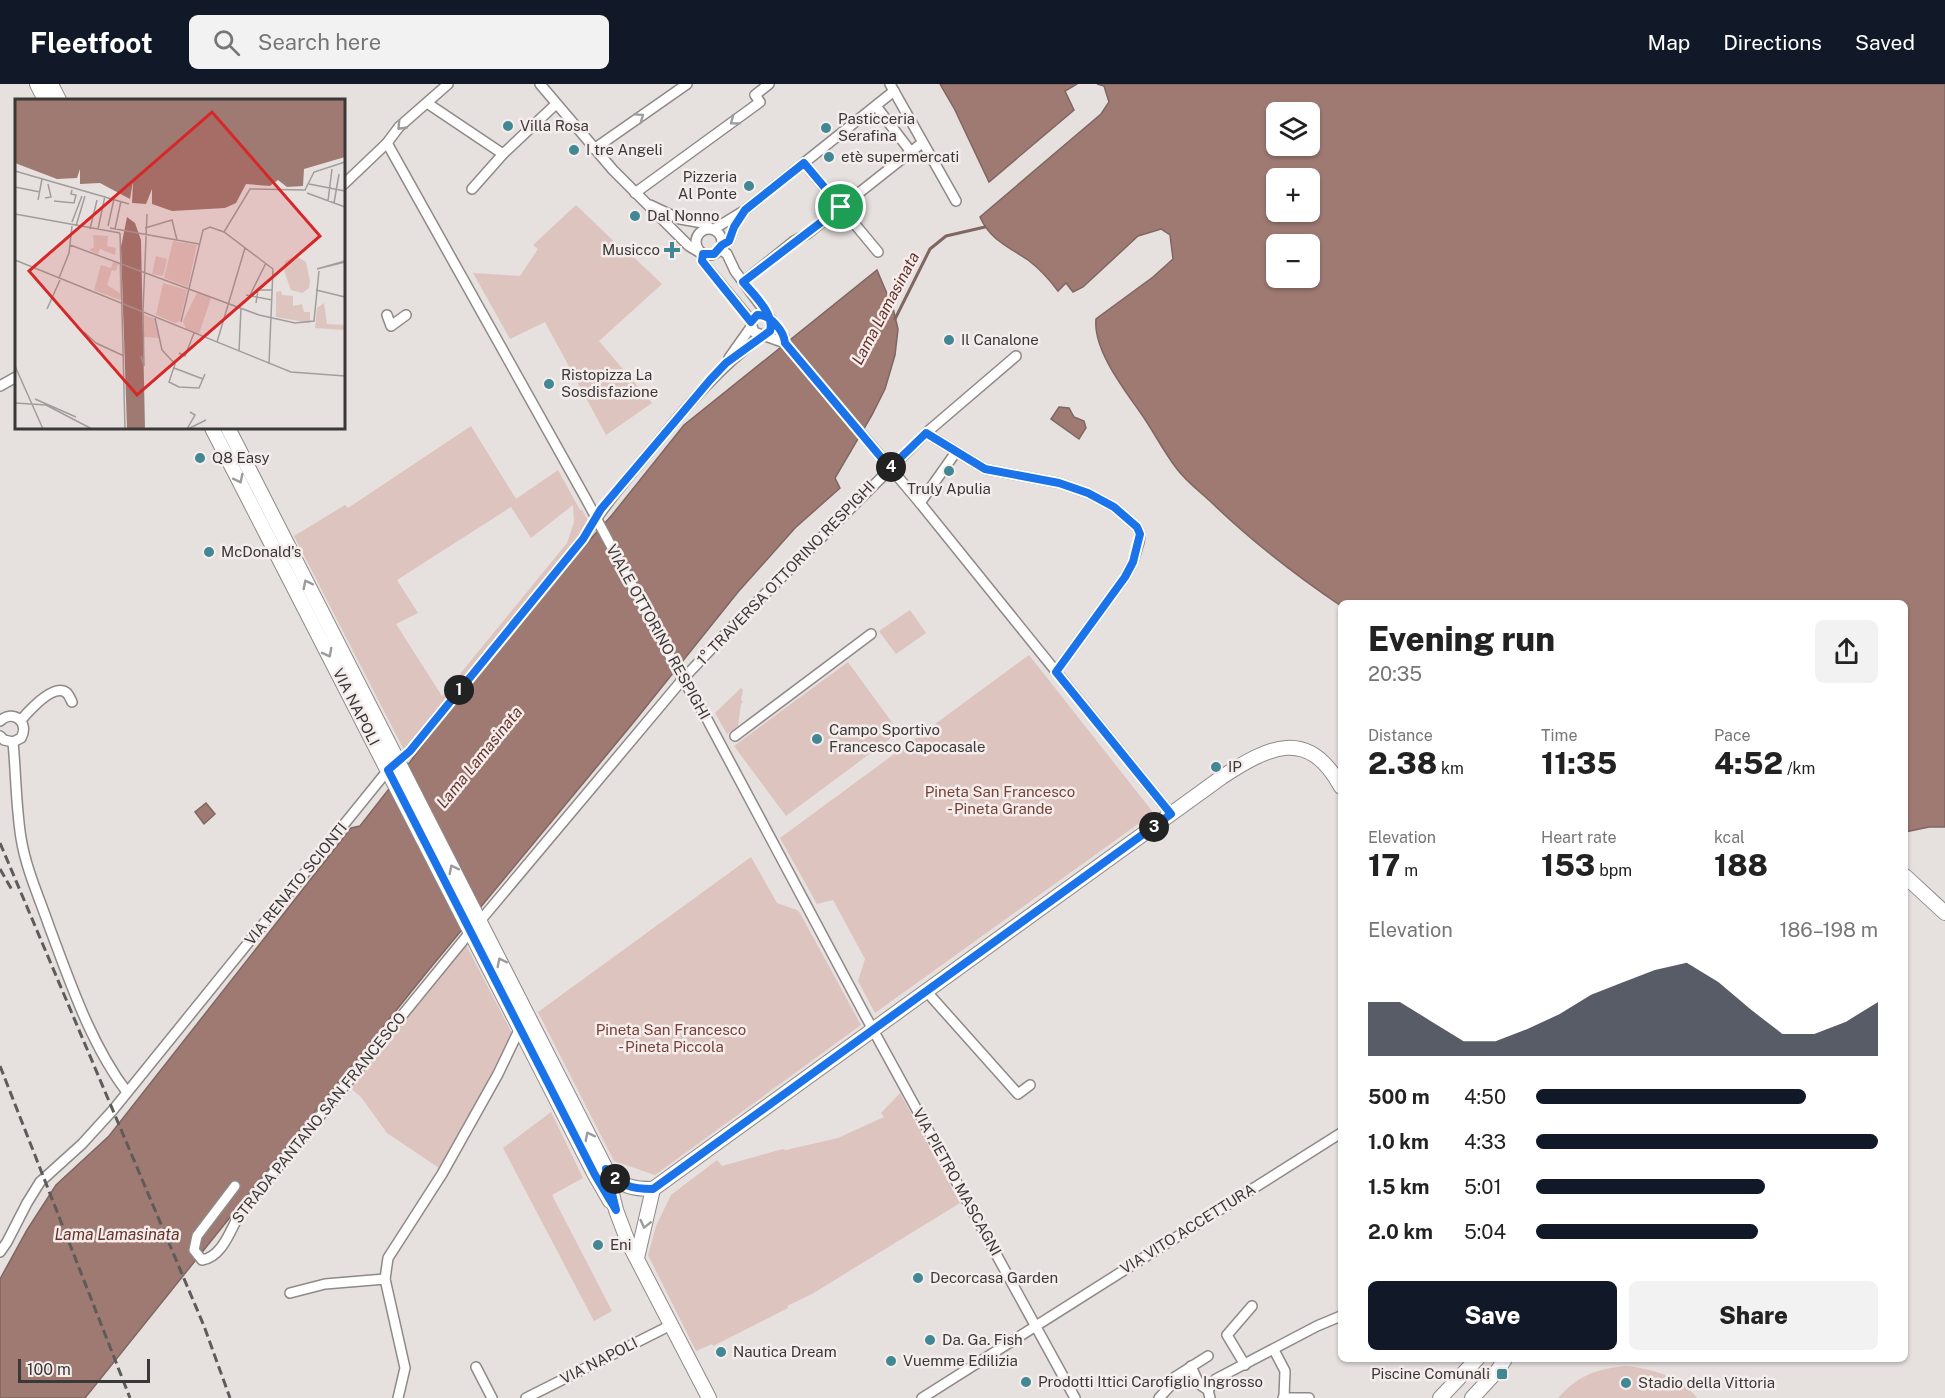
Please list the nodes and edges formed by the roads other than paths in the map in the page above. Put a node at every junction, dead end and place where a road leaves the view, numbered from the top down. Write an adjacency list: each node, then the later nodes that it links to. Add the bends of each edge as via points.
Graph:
1 (37, 84): 8 (main road)
2 (51, 84): 9 (main road)
3 (447, 84): 10 (street)
4 (540, 84): 11 (street)
5 (687, 84): 15 (street, one-way to 5)
6 (769, 84): 21 (street, one-way to 21, via 755,95 760,102)
7 (892, 88): 12 (street); 14 (street)
8 (44, 99)
9 (58, 99)
10 (427, 103): 13 (street, one-way to 13); 17 (street)
11 (556, 104): 15 (street); 17 (street)
12 (876, 106): 16 (street); 18 (street)
13 (387, 142): 19 (street); 47 (street, VIALE OTTORINO RESPIGHI)
14 (922, 143): 16 (street); 22 (street)
15 (594, 149): 21 (street)
16 (911, 152): 24 (street)
17 (503, 154): 20 (street)
18 (804, 163): 24 (street); 25 (street)
19 (345, 183)
20 (472, 189)
21 (635, 193): 23 (street)
22 (956, 201)
23 (645, 203): 26 (street); 29 (street)
24 (841, 207): 28 (street); 30 (street)
25 (745, 210): 26 (street); 27 (street, via 729,241)
26 (712, 229): 27 (street, via 722,237); 29 (street, via 702,230 696,236)
27 (721, 247): 29 (street, via 714,254); 30 (street)
28 (878, 252)
29 (701, 253): 34 (street, via 702,261)
30 (743, 282): 33 (street)
31 (387, 315): 32 (street, via 390,326)
32 (406, 315)
33 (770, 319): 34 (street, via 757,315); 35 (street, via 770,331); 36 (street)
34 (751, 325): 35 (street, via 754,332); 38 (street)
35 (764, 335): 36 (street); 38 (street)
36 (785, 343): 45 (street)
37 (1016, 356): 43 (street, 1° TRAVERSA OTTORINO RESPIGHI)
38 (726, 363): 47 (street, VIA RENATO SCIONTI)
39 (15, 378): 40 (street)
40 (0, 386)
41 (213, 429): 57 (main road, VIA NAPOLI, one-way to 57)
42 (228, 429): 57 (main road, VIA NAPOLI, one-way to 42)
43 (926, 433): 44 (street); 45 (street, 1° TRAVERSA OTTORINO RESPIGHI)
44 (956, 452): 46 (street); 49 (street, via 985,469 1059,483 1088,493 1114,507 1137,527 1139,542 1125,577)
45 (888, 466): 46 (street); 50 (street, 1° TRAVERSA OTTORINO RESPIGHI)
46 (920, 502): 49 (street)
47 (597, 520): 50 (street, VIALE OTTORINO RESPIGHI); 57 (street, VIA RENATO SCIONTI)
48 (871, 634): 55 (street)
49 (1056, 672): 59 (street)
50 (681, 677): 62 (street); 65 (street, VIALE OTTORINO RESPIGHI)
51 (72, 702): 53 (street, via 66,692 55,691 33,705)
52 (1, 719): 53 (street, via 14,716)
53 (21, 720): 56 (street, via 24,734)
54 (0, 736): 56 (street)
55 (735, 736)
56 (13, 742): 67 (street, via 21,838 28,868 99,1048)
57 (394, 769): 62 (main road, VIA NAPOLI); 67 (street, VIA RENATO SCIONTI)
58 (1338, 782): 59 (main road, via 1326,764 1305,751 1269,750)
59 (1171, 814): 63 (main road)
60 (1908, 879): 61 (main road)
61 (1945, 914)
62 (475, 926): 64 (main road, VIA NAPOLI); 69 (main road, VIA NAPOLI, one-way to 62); 70 (street, STRADA PANTANO SAN FRANCESCO, via 239,1215 219,1251 202,1260 194,1250 197,1236)
63 (927, 992): 65 (main road); 66 (street, via 1018,1094)
64 (520, 1028): 72 (main road, VIA NAPOLI); 75 (street, via 442,1174 388,1258)
65 (873, 1030): 71 (main road); 80 (street, VIA PIETRO MASCAGNI)
66 (1030, 1085)
67 (128, 1092): 73 (street, VIA RENATO SCIONTI, via 82,1144 40,1182)
68 (1338, 1135): 80 (street, VIA VITO ACCETTURA)
69 (606, 1169): 71 (main road, via 626,1186); 72 (main road, VIA NAPOLI)
70 (235, 1186)
71 (653, 1189): 74 (main road, one-way to 74)
72 (616, 1210): 74 (main road, VIA NAPOLI)
73 (0, 1252)
74 (637, 1258): 79 (main road, VIA NAPOLI)
75 (385, 1279): 76 (street, via 325,1284); 90 (street, via 405,1368)
76 (290, 1293)
77 (1252, 1306): 85 (street, via 1227,1335)
78 (1338, 1317): 81 (street)
79 (671, 1324): 92 (street, VIA NAPOLI); 93 (main road, VIA NAPOLI)
80 (1035, 1326): 94 (street, VIA VITO ACCETTURA); 95 (street, VIA PIETRO MASCAGNI)
81 (1274, 1350): 85 (street); 89 (street, via 1285,1371)
82 (1208, 1356): 87 (street)
83 (1474, 1362): 98 (main road)
84 (1502, 1364): 99 (main road)
85 (1245, 1365): 88 (street, via 1216,1379)
86 (476, 1366): 91 (street)
87 (1191, 1366): 88 (street, via 1199,1384); 96 (street, via 1175,1377)
88 (1209, 1394)
89 (1284, 1397): 97 (street)
90 (398, 1398)
91 (492, 1398)
92 (526, 1398)
93 (709, 1398)
94 (921, 1398)
95 (1075, 1398)
96 (1159, 1398)
97 (1310, 1398)
98 (1440, 1398)
99 (1472, 1398)

